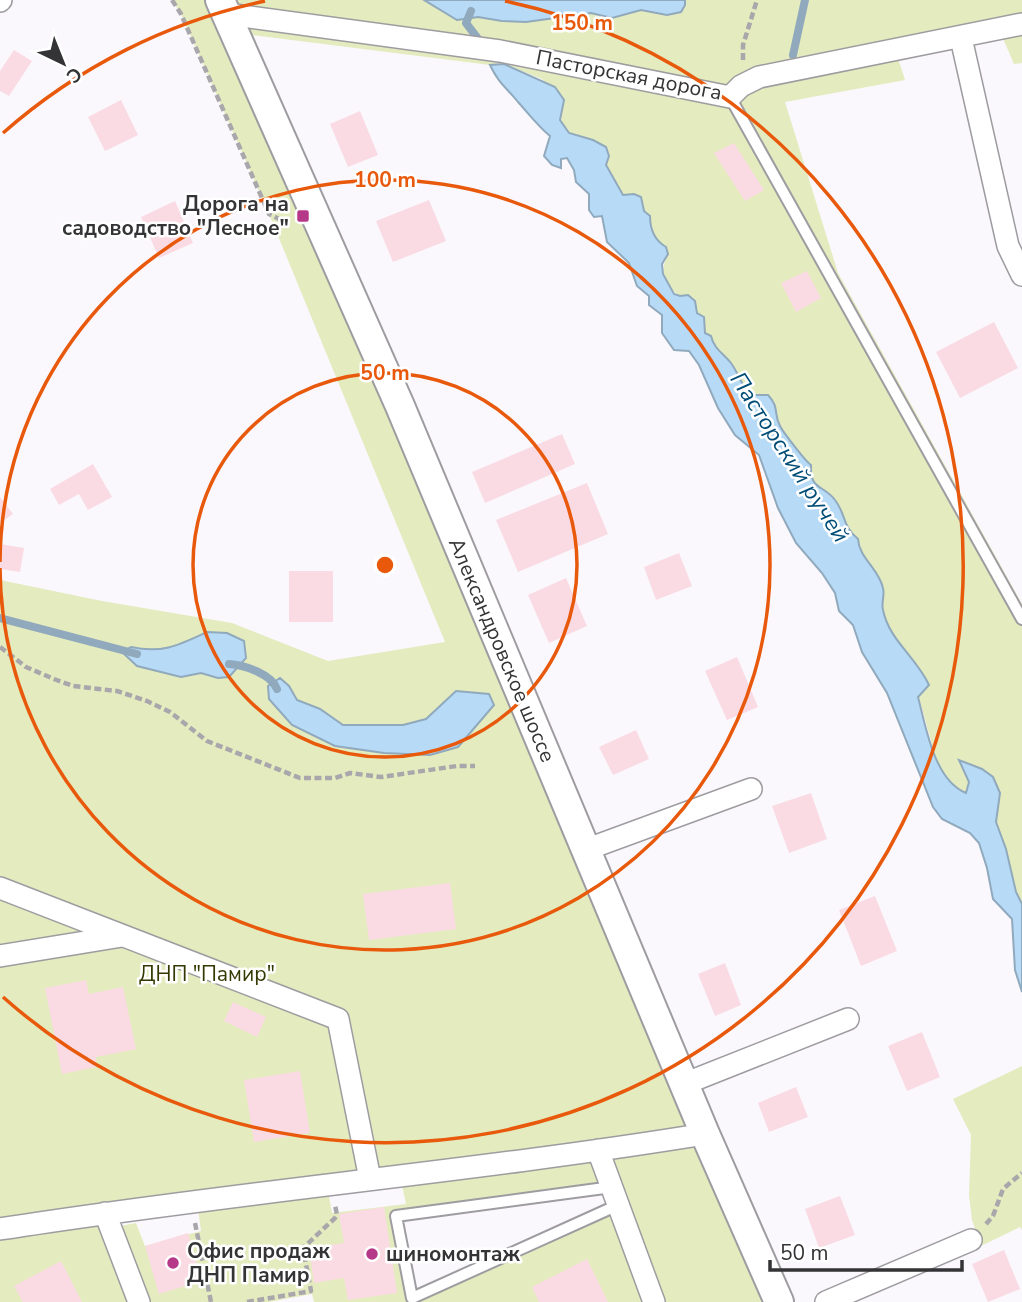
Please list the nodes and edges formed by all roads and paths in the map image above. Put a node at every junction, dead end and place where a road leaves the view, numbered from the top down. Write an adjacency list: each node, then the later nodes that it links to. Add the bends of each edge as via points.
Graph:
1 (172, 0): 7 (path, via 269,214)
2 (757, 0): 6 (path, via 743,45)
3 (224, 7): 6 (street, Пасторская дорога); 7 (street, Александровское шоссе)
4 (1022, 24): 5 (street, Пасторская дорога)
5 (961, 38): 6 (street, Пасторская дорога, via 759,77); 8 (street)
6 (736, 91): 10 (lane)
7 (328, 243): 14 (street, Александровское шоссе)
8 (1015, 245): 9 (street)
9 (1022, 275)
10 (1022, 619)
11 (0, 648): 12 (path, via 26,667 73,686 117,691 147,701 170,712 207,741 300,778 350,773 381,777)
12 (475, 766)
13 (751, 789): 14 (street)
14 (585, 850): 19 (street, Александровское шоссе)
15 (0, 888): 16 (street)
16 (123, 936): 17 (street); 23 (street, via 338,1019)
17 (0, 956)
18 (848, 1019): 19 (street)
19 (684, 1084): 20 (street, Александровское шоссе)
20 (705, 1134): 21 (street); 34 (street, Александровское шоссе)
21 (598, 1150): 23 (street); 25 (street)
22 (1022, 1172): 29 (path, via 1003,1189 993,1216)
23 (370, 1179): 24 (street)
24 (332, 1184): 26 (street); 32 (path, via 337,1215 303,1248 311,1291)
25 (615, 1196): 25 (lane, via 396,1216 412,1298); 33 (street)
26 (191, 1202): 27 (street); 31 (path)
27 (105, 1213): 28 (street); 30 (street)
28 (0, 1229)
29 (971, 1240): 35 (street)
30 (139, 1302)
31 (211, 1302)
32 (247, 1302)
33 (654, 1302)
34 (779, 1302)
35 (826, 1302)

